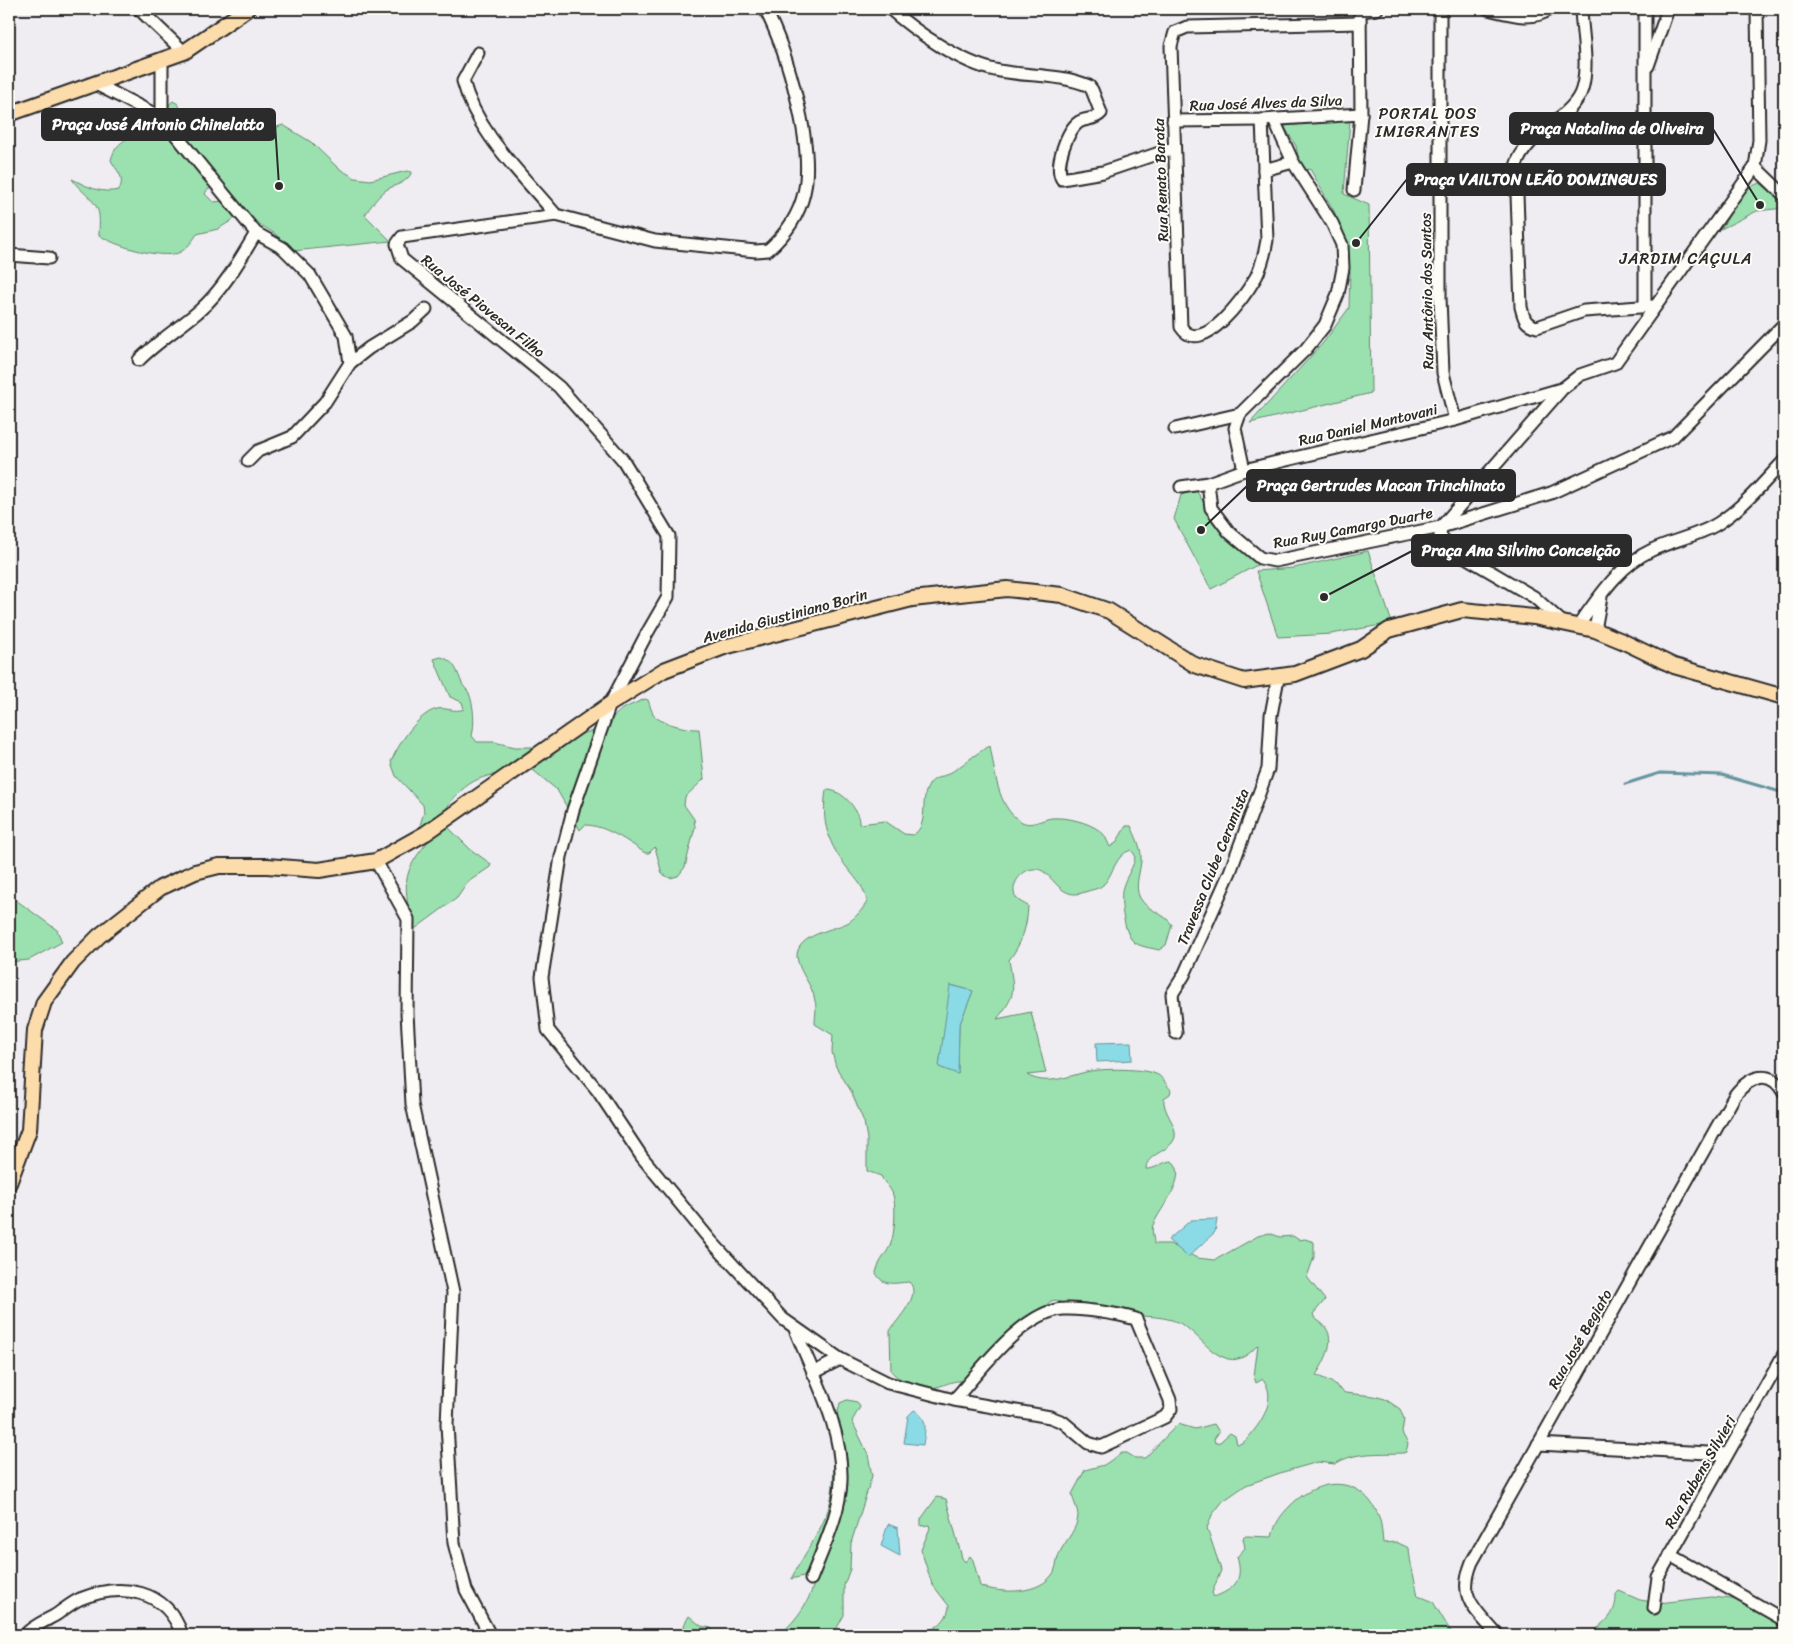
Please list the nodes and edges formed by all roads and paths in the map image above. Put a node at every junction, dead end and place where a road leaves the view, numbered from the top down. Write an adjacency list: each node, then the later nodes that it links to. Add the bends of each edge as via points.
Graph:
1 (139, 9): 15 (street)
2 (247, 9): 15 (main road)
3 (765, 9): 32 (street, Rua José Piovesan Filho, via 791,72 806,168 804,193 791,224 778,241 768,250 756,251 655,241)
4 (890, 9): 26 (street, via 941,48 994,70 1052,77 1089,86 1100,113 1082,121 1074,129 1059,159 1062,179 1103,172)
5 (1377, 9): 13 (street)
6 (1440, 9): 45 (street, Rua Antônio dos Santos, via 1440,298 1443,373)
7 (1488, 9): 8 (street, via 1521,16 1542,15)
8 (1550, 9)
9 (1581, 9): 36 (street, via 1582,91 1574,103 1519,154 1516,166 1521,307 1524,320 1537,327 1584,311)
10 (1645, 9): 18 (street)
11 (1668, 9): 18 (street)
12 (1757, 9): 28 (street, via 1759,140)
13 (1360, 10): 14 (street)
14 (1360, 23): 21 (street); 25 (street, Rua Renato Barata, via 1187,27 1175,32 1171,46)
15 (184, 52): 17 (main road)
16 (478, 53): 32 (street, via 464,81 467,94 485,130)
17 (162, 62): 19 (main road); 22 (street)
18 (1646, 70): 36 (street)
19 (96, 84): 20 (main road); 22 (street)
20 (9, 114)
21 (1361, 114): 24 (street, Rua José Alves da Silva); 30 (street)
22 (162, 118): 33 (street)
23 (1262, 120): 24 (street, Rua José Alves da Silva); 25 (street, Rua José Alves da Silva); 29 (street)
24 (1274, 120): 27 (street)
25 (1173, 121): 26 (street, Rua Renato Barata)
26 (1174, 148): 29 (street, Rua Renato Barata, via 1181,327 1191,336 1211,331 1243,296 1256,276 1267,240)
27 (1293, 162): 29 (street); 44 (street, via 1332,223 1342,245 1343,268 1338,294 1325,325 1306,349)
28 (1755, 167): 31 (street); 36 (street)
29 (1264, 170)
30 (1354, 190)
31 (1784, 195)
32 (556, 215): 61 (street, Rua José Piovesan Filho, via 402,237 397,244 402,259 559,387 623,460 669,536 668,597)
33 (256, 233): 39 (street, via 283,248 310,275); 41 (street, via 228,276 200,310)
34 (9, 255): 35 (street)
35 (49, 258)
36 (1649, 306): 43 (street, via 1615,363 1580,375)
37 (426, 309): 40 (street)
38 (1784, 324): 52 (street, Rua Ruy Camargo Duarte, via 1673,436 1552,493)
39 (346, 336): 40 (street); 42 (street)
40 (369, 348): 42 (street)
41 (139, 360)
42 (350, 363): 47 (street, via 309,421 292,437 258,451)
43 (1562, 389): 45 (street, Rua Daniel Mantovani); 52 (street)
44 (1240, 414): 46 (street); 49 (street, via 1236,428)
45 (1455, 420): 49 (street, Rua Daniel Mantovani)
46 (1175, 429)
47 (248, 461)
48 (1784, 461): 53 (street, via 1723,520 1652,550 1633,562)
49 (1244, 470): 50 (street, Rua Daniel Mantovani)
50 (1208, 483): 51 (street, Rua Daniel Mantovani); 52 (street, Rua Ruy Camargo Duarte, via 1210,508 1229,532 1260,558 1275,560)
51 (1181, 487)
52 (1441, 527): 54 (street, via 1440,536 1450,548)
53 (1602, 593): 57 (street); 58 (street)
54 (1534, 597): 55 (street); 56 (street)
55 (1534, 617): 56 (main road, Avenida Giustiniano Borin); 59 (main road, Avenida Giustiniano Borin, via 1462,610 1389,630 1361,649)
56 (1562, 622): 57 (main road, Avenida Giustiniano Borin)
57 (1578, 626): 58 (main road, Avenida Giustiniano Borin)
58 (1595, 630): 60 (main road, Avenida Giustiniano Borin, via 1674,666)
59 (1278, 678): 61 (main road, Avenida Giustiniano Borin, via 1244,680 1195,665 1109,611 1062,595 1008,589 912,599 724,647 664,670); 63 (street, Travessa Clube Ceramista, via 1271,715 1268,769 1230,872 1184,975 1172,994)
60 (1784, 697)
61 (610, 704): 62 (main road, Avenida Giustiniano Borin, via 426,833); 66 (street, via 573,810 561,857 542,977 548,1030 598,1091 642,1157 705,1233 783,1320)
62 (376, 861): 65 (main road, Avenida Giustiniano Borin, via 319,870 219,866 195,872 160,888 99,936 73,962 44,1002 35,1030 29,1130); 79 (street, via 408,919 407,1013 412,1104 453,1292 447,1424 454,1543 466,1590)
63 (1176, 1033)
64 (1784, 1093): 71 (street, Rua José Begiato, via 1772,1080 1753,1078 1735,1095)
65 (9, 1183)
66 (796, 1329): 68 (street); 69 (street)
67 (1784, 1354): 72 (street, Rua Rubens Silvieri)
68 (840, 1359): 69 (street); 70 (street, via 888,1383)
69 (813, 1373): 74 (street, via 837,1434 841,1482 833,1522)
70 (954, 1400): 70 (street, via 1050,1417 1064,1422 1088,1443 1101,1447 1165,1417 1171,1409 1136,1319 1064,1309 1038,1317 1014,1336)
71 (1538, 1444): 72 (street); 80 (street, Rua José Begiato, via 1465,1579 1466,1593 1472,1606)
72 (1727, 1454): 73 (street, Rua Rubens Silvieri)
73 (1670, 1555): 75 (street, Rua Rubens Silvieri, via 1658,1577); 76 (street)
74 (811, 1579)
75 (1654, 1608)
76 (1784, 1620)
77 (25, 1635): 78 (street, via 80,1600 108,1592 136,1590 163,1604 176,1618)
78 (182, 1635)
79 (490, 1635)
80 (1498, 1635)

